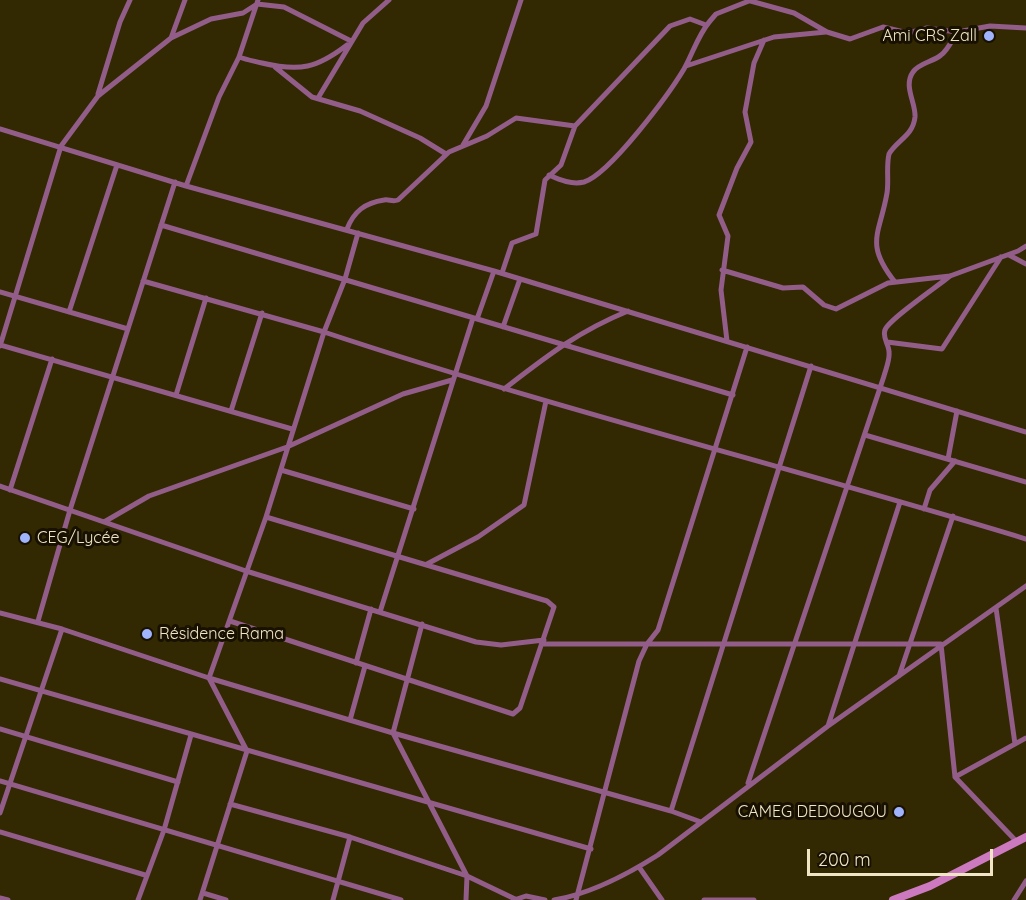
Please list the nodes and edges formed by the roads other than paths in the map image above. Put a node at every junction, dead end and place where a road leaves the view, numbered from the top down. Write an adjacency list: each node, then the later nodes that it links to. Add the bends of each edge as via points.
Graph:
1 (130, 0): 17 (street)
2 (185, 0): 11 (street)
3 (389, 0): 13 (street, via 363,23)
4 (521, 0): 21 (street, via 486,106)
5 (749, 0): 7 (street, via 716,15); 9 (street, via 794,13)
6 (257, 2): 11 (street, via 243,13 211,19); 13 (street, via 284,7); 14 (street)
7 (706, 25): 15 (street); 19 (street, via 690,19 670,26)
8 (1026, 27): 10 (street, via 990,26)
9 (827, 32): 10 (street, via 850,39 883,27 903,33 927,28); 12 (street)
10 (957, 32): 42 (street, via 942,55 912,73 913,125 889,154 887,192 876,243 881,260)
11 (171, 38): 17 (street)
12 (764, 40): 15 (street); 35 (street, via 753,69 745,112 751,142 719,215 728,236)
13 (350, 43): 16 (street, via 328,60 306,68); 18 (street)
14 (239, 57): 16 (street); 27 (street, via 219,97)
15 (686, 66): 25 (street, via 648,119 595,176 572,183)
16 (275, 67): 18 (street)
17 (98, 96): 22 (street)
18 (318, 99): 23 (street, via 360,111)
19 (575, 126): 21 (street, via 520,117); 25 (street, via 561,165)
20 (0, 129): 22 (street)
21 (463, 145): 23 (street)
22 (61, 146): 24 (street); 44 (street)
23 (446, 154): 29 (street, via 398,200 383,200 356,212)
24 (117, 165): 26 (street); 47 (street)
25 (549, 175): 37 (street, via 536,234 512,243)
26 (175, 182): 27 (street); 28 (street)
27 (186, 186): 29 (street)
28 (160, 225): 39 (street); 41 (street)
29 (347, 229): 30 (street)
30 (358, 232): 36 (street); 39 (street)
31 (1026, 246): 32 (street)
32 (1008, 255): 33 (street); 34 (street)
33 (1001, 257): 38 (street); 54 (street, via 942,350)
34 (1026, 264)
35 (722, 270): 42 (street, via 783,288 803,287 824,305 836,309); 53 (street, via 722,307)
36 (494, 271): 37 (street); 49 (street)
37 (502, 273): 40 (street)
38 (950, 276): 42 (street); 54 (street, via 890,321 884,333)
39 (345, 279): 49 (street); 52 (street)
40 (520, 279): 46 (street); 50 (street)
41 (143, 281): 45 (street); 51 (street)
42 (896, 282)
43 (0, 292): 44 (street)
44 (16, 297): 47 (street); 56 (street)
45 (206, 298): 48 (street); 64 (street)
46 (628, 311): 53 (street); 55 (street)
47 (69, 312): 51 (street)
48 (262, 313): 52 (street); 67 (street)
49 (475, 318): 50 (street); 61 (street)
50 (502, 327): 55 (street)
51 (128, 329): 60 (street)
52 (324, 332): 61 (street); 69 (street)
53 (728, 341): 57 (street)
54 (887, 342): 62 (street, via 889,359)
55 (561, 344): 63 (street); 65 (street)
56 (0, 345): 58 (street)
57 (747, 347): 59 (street); 65 (street)
58 (52, 359): 60 (street); 81 (street)
59 (811, 366): 62 (street); 76 (street)
60 (113, 377): 64 (street); 85 (street)
61 (453, 378): 63 (street); 72 (street, via 403,394); 83 (street)
62 (880, 387): 68 (street); 71 (street)
63 (504, 389): 66 (street)
64 (176, 395): 67 (street)
65 (733, 395): 73 (street)
66 (546, 401): 73 (street); 91 (street, via 524,504 478,537)
67 (231, 411): 69 (street)
68 (957, 411): 70 (street); 74 (street)
69 (292, 429): 72 (street)
70 (1026, 432)
71 (866, 435): 74 (street); 80 (street)
72 (287, 447): 77 (street); 88 (street, via 149,496)
73 (717, 449): 76 (street); 103 (street, via 703,482 658,630)
74 (948, 459): 75 (street)
75 (955, 461): 78 (street); 84 (street, via 930,490)
76 (781, 466): 80 (street); 104 (street)
77 (281, 470): 83 (street); 87 (street)
78 (1026, 482)
79 (0, 486): 81 (street)
80 (849, 488): 82 (street); 105 (street)
81 (10, 490): 85 (street)
82 (900, 502): 84 (street); 106 (street)
83 (414, 509): 90 (street)
84 (924, 509): 86 (street)
85 (70, 510): 88 (street); 98 (street)
86 (953, 516): 89 (street); 107 (street)
87 (266, 517): 90 (street); 92 (street)
88 (104, 522): 92 (street)
89 (1026, 539)
90 (398, 556): 91 (street); 96 (street)
91 (426, 564): 102 (street, via 551,603 554,607)
92 (246, 571): 95 (street); 99 (street)
93 (1026, 586): 94 (street)
94 (996, 608): 108 (street); 123 (street)
95 (371, 609): 96 (street); 109 (street)
96 (380, 612): 100 (street)
97 (0, 613): 98 (street)
98 (38, 621): 101 (street)
99 (230, 621): 109 (street); 112 (street)
100 (422, 624): 102 (street, via 476,642); 114 (street)
101 (62, 629): 112 (street); 115 (street)
102 (544, 642): 103 (street); 114 (street, via 520,708 513,714)
103 (647, 644): 104 (street); 130 (street)
104 (724, 644): 105 (street); 133 (street)
105 (795, 644): 106 (street); 129 (street)
106 (854, 644): 107 (street); 117 (street)
107 (910, 644): 108 (street); 111 (street)
108 (941, 644): 111 (street); 125 (street)
109 (356, 663): 110 (street)
110 (365, 666): 114 (street); 116 (street)
111 (899, 676): 117 (street)
112 (209, 678): 116 (street); 124 (street)
113 (0, 679): 115 (street)
114 (407, 680): 119 (street)
115 (41, 692): 120 (street); 121 (street)
116 (350, 720): 119 (street)
117 (828, 726): 129 (street)
118 (0, 729): 121 (street)
119 (393, 733): 130 (street); 131 (street)
120 (191, 735): 124 (street); 127 (street)
121 (25, 737): 127 (street); 128 (street)
122 (1026, 738): 123 (street)
123 (1015, 744): 125 (street)
124 (247, 751): 131 (street); 132 (street)
125 (955, 777): 140 (street)
126 (0, 781): 128 (street)
127 (178, 782): 136 (street)
128 (9, 784): 134 (street); 136 (street)
129 (747, 785): 135 (street)
130 (606, 794): 133 (street); 142 (street)
131 (430, 803): 142 (street); 145 (street)
132 (230, 804): 138 (street); 141 (street)
133 (671, 811): 135 (street)
134 (0, 813)
135 (701, 822): 143 (street)
136 (164, 830): 141 (street); 144 (street)
137 (0, 832): 144 (street)
138 (350, 837): 145 (street); 146 (street)
139 (1026, 837): 140 (main road)
140 (1017, 842): 164 (main road)
141 (218, 845): 146 (street); 148 (street)
142 (591, 849): 149 (street)
143 (639, 867): 149 (street); 161 (street)
144 (145, 875): 152 (street)
145 (467, 876): 157 (street); 158 (street)
146 (338, 880): 155 (street); 156 (street)
147 (1026, 881): 165 (street)
148 (203, 893): 153 (street); 154 (street)
149 (577, 897): 160 (street)
150 (0, 898): 151 (street)
151 (8, 900)
152 (138, 900)
153 (200, 900)
154 (226, 900)
155 (333, 900)
156 (401, 900)
157 (466, 900)
158 (514, 900): 159 (street, via 526,896)
159 (545, 900)
160 (554, 900)
161 (662, 900)
162 (704, 900): 163 (street)
163 (754, 900)
164 (893, 900)
165 (1014, 900)

